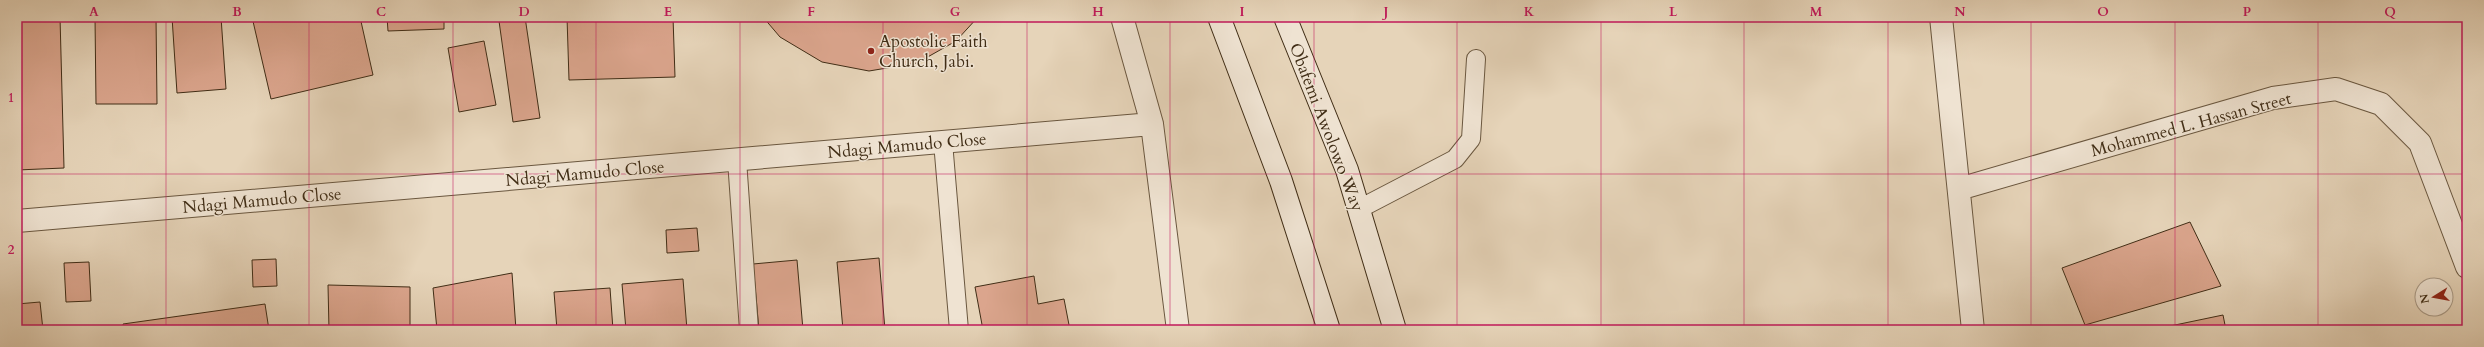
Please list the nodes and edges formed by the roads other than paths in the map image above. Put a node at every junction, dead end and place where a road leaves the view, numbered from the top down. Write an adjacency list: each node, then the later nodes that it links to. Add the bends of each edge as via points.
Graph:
1 (1122, 17): 6 (street)
2 (1219, 17): 16 (street, via 1281,181)
3 (1285, 17): 10 (street, Obafemi Awolowo Way, via 1347,170)
4 (1941, 17): 9 (street)
5 (1476, 59): 10 (lane, via 1471,139 1455,159)
6 (1152, 124): 7 (street, Ndagi Mamudo Close); 15 (street)
7 (943, 142): 8 (street, Ndagi Mamudo Close); 14 (lane)
8 (737, 160): 11 (street, Ndagi Mamudo Close); 13 (lane)
9 (1959, 189): 12 (street, Mohammed L. Hassan Street, via 2274,98 2336,89 2381,104 2420,143); 18 (street)
10 (1358, 209): 17 (street, Obafemi Awolowo Way)
11 (17, 221)
12 (2467, 267)
13 (750, 330)
14 (959, 330)
15 (1178, 330)
16 (1329, 330)
17 (1395, 330)
18 (1973, 330)

